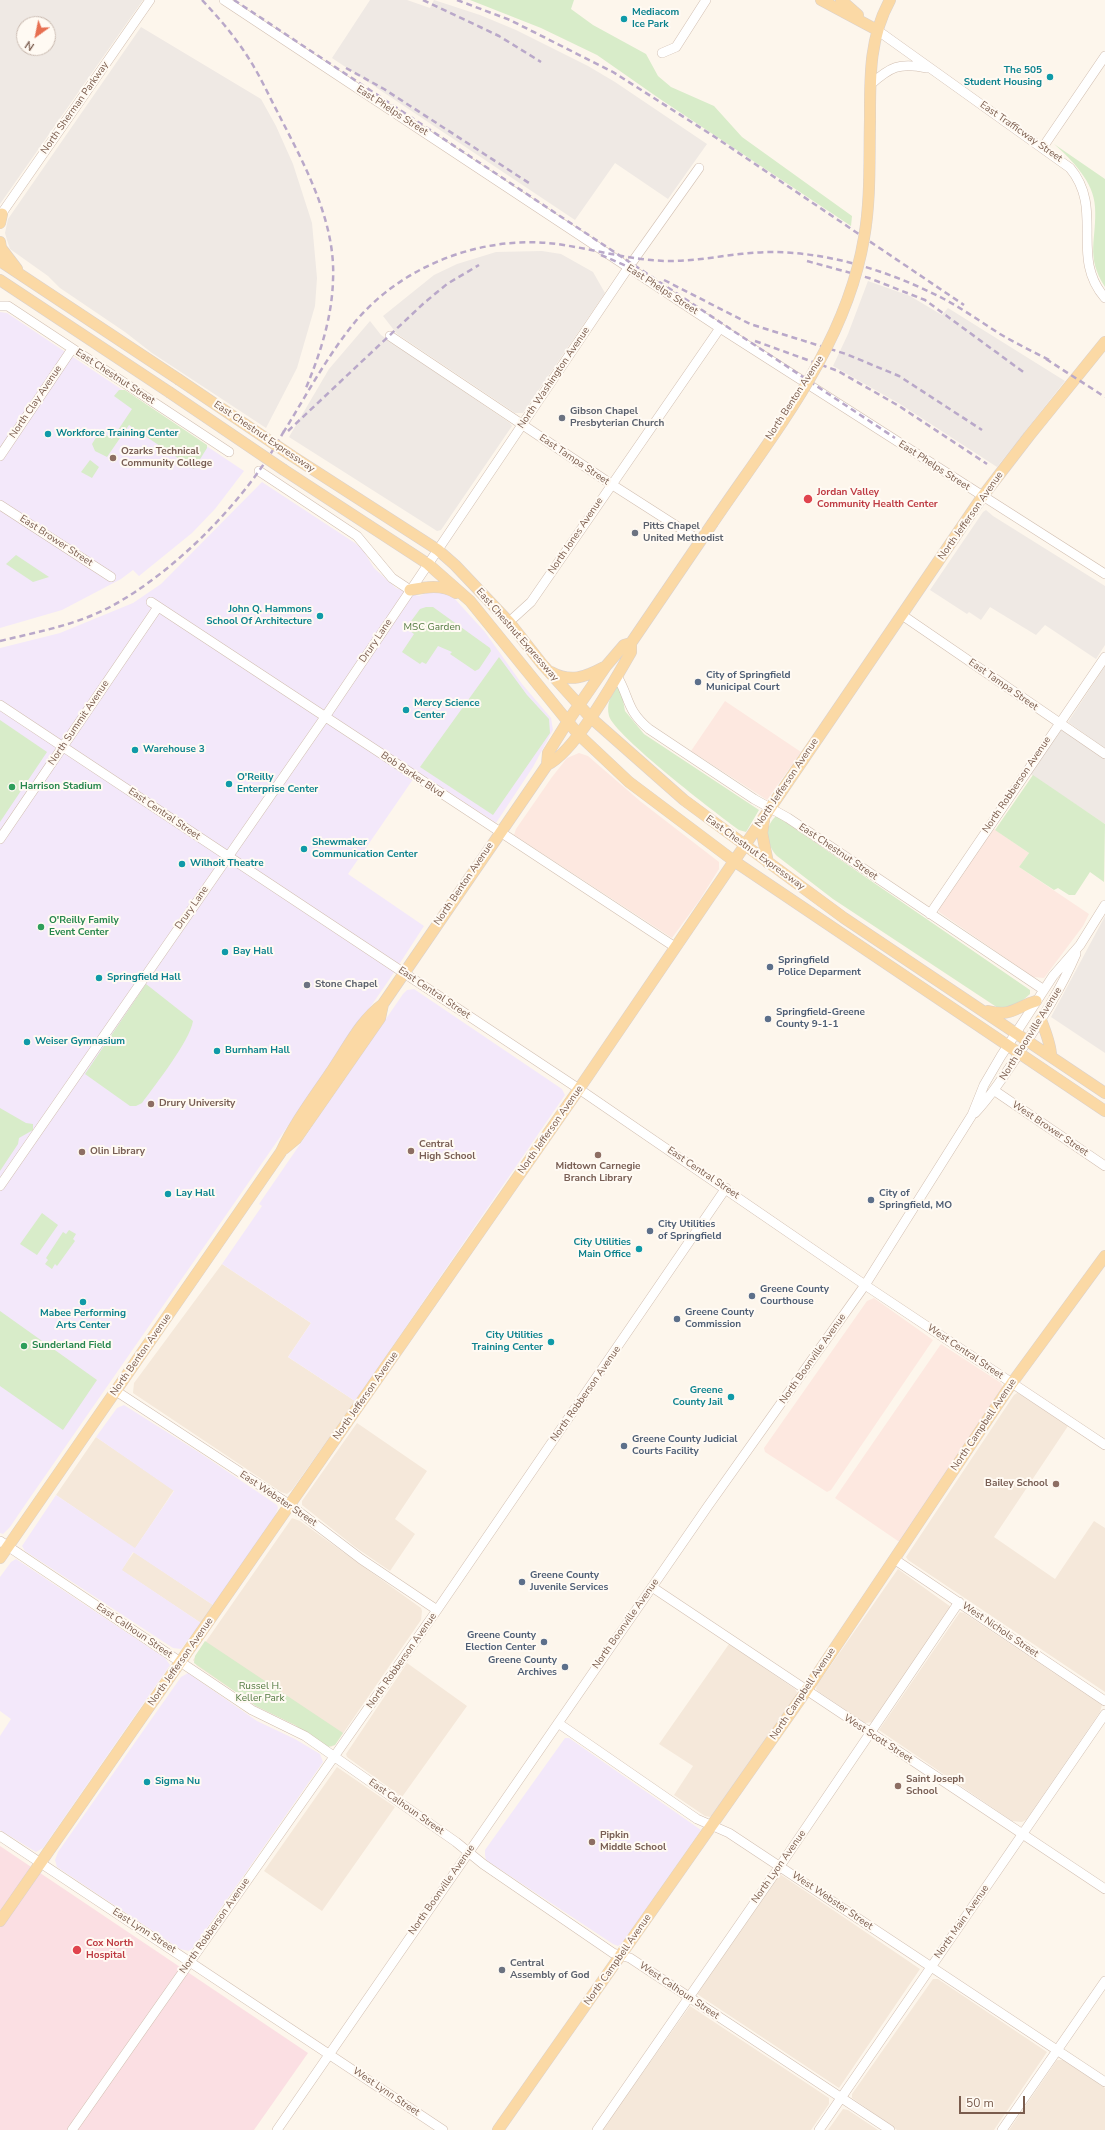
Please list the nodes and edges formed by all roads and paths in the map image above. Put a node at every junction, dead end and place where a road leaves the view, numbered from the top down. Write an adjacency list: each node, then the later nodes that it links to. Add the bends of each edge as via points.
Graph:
1 (150, 0): 14 (street, North Sherman Parkway)
2 (224, 0): 17 (street, East Phelps Street)
3 (706, 0): 8 (street, via 676,47)
4 (821, 0): 7 (main road, East Trafficway Street)
5 (840, 0): 7 (main road, East Trafficway Street)
6 (890, 0): 7 (main road, North Benton Avenue)
7 (877, 30): 10 (street, East Trafficway Street); 11 (main road, North Benton Avenue, via 870,66)
8 (662, 53)
9 (1105, 56): 12 (street)
10 (932, 69): 11 (street, via 910,64 898,66 884,72); 12 (street, East Trafficway Street)
11 (870, 85): 33 (main road, North Benton Avenue, bridge, via 867,219 858,265 843,312 812,376)
12 (1043, 147): 20 (street, East Trafficway Street, via 1070,168 1082,188 1087,213 1088,264 1092,280)
13 (699, 168): 17 (street, North Washington Avenue)
14 (1, 218)
15 (0, 242): 18 (main road, via 1,248)
16 (0, 261): 18 (main road, East Chestnut Expressway)
17 (628, 268): 22 (street, East Phelps Street); 26 (street, North Washington Avenue)
18 (22, 276): 34 (main road, East Chestnut Expressway, bridge)
19 (0, 280): 35 (main road, East Chestnut Expressway, bridge)
20 (1105, 298)
21 (0, 306): 25 (street, East Chestnut Street, via 8,306)
22 (720, 328): 30 (street, North Jones Avenue); 31 (street, East Phelps Street)
23 (390, 336): 26 (street, East Tampa Street)
24 (1105, 342): 31 (main road, North Jefferson Avenue)
25 (72, 348): 27 (street, East Chestnut Street); 28 (street, North Clay Avenue)
26 (523, 426): 30 (street, East Tampa Street); 34 (street, North Washington Avenue)
27 (229, 452)
28 (0, 456)
29 (258, 471): 38 (street, via 357,536 392,578)
30 (611, 484): 33 (street, East Tampa Street); 42 (street, North Jones Avenue, via 531,602)
31 (982, 498): 36 (street, East Phelps Street); 41 (main road, North Jefferson Avenue)
32 (0, 505): 37 (street, East Brower Street)
33 (700, 541): 43 (main road, North Benton Avenue)
34 (438, 550): 35 (street, North Washington Avenue); 42 (main road, East Chestnut Expressway)
35 (428, 564): 38 (street, North Washington Avenue); 39 (main road, East Chestnut Expressway)
36 (1105, 574)
37 (111, 577)
38 (410, 590): 39 (main road, via 429,586 451,590); 50 (street, Drury Lane)
39 (470, 601): 52 (main road, East Chestnut Expressway)
40 (154, 605): 50 (street, Bob Barker Blvd); 55 (street, North Summit Avenue)
41 (902, 615): 53 (street, East Tampa Street); 58 (main road, North Jefferson Avenue)
42 (509, 622): 46 (main road, East Chestnut Expressway)
43 (631, 643): 45 (main road, North Benton Avenue, via 624,645); 47 (main road, North Benton Avenue, via 631,652)
44 (1105, 657): 53 (street, North Robberson Avenue)
45 (606, 666): 46 (main road, via 577,679 558,676); 49 (main road, North Benton Avenue)
46 (546, 669): 49 (main road, East Chestnut Expressway)
47 (617, 676): 51 (main road, North Benton Avenue); 58 (street, East Chestnut Street, via 634,713 649,729)
48 (0, 705): 55 (street, East Central Street)
49 (579, 705): 51 (main road, East Chestnut Expressway); 52 (main road, North Benton Avenue)
50 (324, 717): 59 (street, Bob Barker Blvd); 62 (street, Drury Lane)
51 (590, 717): 54 (main road, North Benton Avenue); 61 (main road, East Chestnut Expressway, via 684,800)
52 (568, 721): 54 (main road, East Chestnut Expressway); 57 (main road, North Benton Avenue, via 548,753)
53 (1058, 724): 56 (street, East Tampa Street); 66 (street, North Robberson Avenue)
54 (578, 734): 57 (main road, North Benton Avenue, via 557,761); 63 (main road, East Chestnut Expressway, via 629,782)
55 (63, 747): 60 (street, North Summit Avenue); 62 (street, East Central Street)
56 (1105, 754)
57 (547, 765): 59 (main road, North Benton Avenue)
58 (768, 810): 61 (main road, North Jefferson Avenue); 64 (main road, via 762,833); 66 (street, East Chestnut Street)
59 (499, 833): 68 (street, Bob Barker Blvd); 69 (main road, North Benton Avenue)
60 (0, 839)
61 (744, 846): 63 (main road, North Jefferson Avenue); 64 (main road, East Chestnut Expressway)
62 (228, 856): 69 (street, East Central Street); 85 (street, Drury Lane)
63 (734, 862): 68 (main road, North Jefferson Avenue); 76 (main road, East Chestnut Expressway)
64 (768, 863): 72 (main road, East Chestnut Expressway, via 844,918)
65 (1105, 905): 67 (street, North Boonville Avenue)
66 (930, 914): 70 (street, East Chestnut Street)
67 (1080, 945): 70 (street, North Boonville Avenue); 73 (street, North Boonville Avenue, via 1064,981)
68 (675, 947): 79 (main road, North Jefferson Avenue)
69 (405, 973): 79 (street, East Central Street); 90 (main road, North Benton Avenue, via 383,1004 372,1012 357,1032 290,1133 281,1152)
70 (1044, 990): 71 (street, North Boonville Avenue)
71 (1036, 1001): 72 (main road, via 1025,1004 1012,1013 1000,1014); 74 (street, North Boonville Avenue)
72 (981, 1010): 74 (main road, East Chestnut Expressway)
73 (1041, 1020): 75 (street, North Boonville Avenue); 78 (main road, via 1051,1047)
74 (1016, 1033): 75 (main road, East Chestnut Expressway); 76 (street, North Boonville Avenue)
75 (1028, 1041): 77 (street, North Boonville Avenue); 78 (main road, East Chestnut Expressway)
76 (1008, 1046): 77 (main road, East Chestnut Expressway); 83 (street, North Boonville Avenue, via 984,1085)
77 (1019, 1054): 80 (street, North Boonville Avenue); 82 (main road, East Chestnut Expressway)
78 (1051, 1056): 81 (main road, East Chestnut Expressway)
79 (579, 1089): 86 (street, East Central Street); 92 (main road, North Jefferson Avenue)
80 (995, 1091): 83 (street, North Boonville Avenue); 84 (street, West Brower Street)
81 (1105, 1093)
82 (1105, 1111)
83 (972, 1115): 88 (street, North Boonville Avenue)
84 (1105, 1166)
85 (0, 1186)
86 (726, 1188): 88 (street, East Central Street); 98 (street, North Robberson Avenue)
87 (1105, 1256): 89 (main road, North Campbell Avenue)
88 (865, 1285): 89 (street, West Central Street); 96 (street, North Boonville Avenue)
89 (1012, 1383): 91 (street, West Central Street); 95 (main road, North Campbell Avenue)
90 (116, 1391): 92 (street, East Webster Street); 93 (main road, North Benton Avenue)
91 (1105, 1445)
92 (290, 1505): 98 (street, East Webster Street, via 361,1559); 99 (main road, North Jefferson Avenue)
93 (4, 1544): 94 (main road, North Benton Avenue); 99 (street, East Calhoun Street)
94 (0, 1558)
95 (894, 1559): 97 (street, West Nichols Street); 100 (main road, North Campbell Avenue)
96 (652, 1587): 100 (street, West Scott Street); 103 (street, North Boonville Avenue)
97 (959, 1602): 101 (street, West Nichols Street); 104 (street, North Lyon Avenue)
98 (437, 1610): 105 (street, North Robberson Avenue)
99 (182, 1662): 105 (street, East Calhoun Street, via 252,1710 299,1733); 110 (main road, North Jefferson Avenue)
100 (806, 1691): 104 (street, West Scott Street); 106 (main road, North Campbell Avenue)
101 (1105, 1701)
102 (1105, 1714): 107 (street, North Main Avenue)
103 (558, 1723): 106 (street, West Webster Street, via 697,1819); 109 (street, North Boonville Avenue)
104 (870, 1734): 107 (street, West Scott Street); 111 (street, North Lyon Avenue)
105 (335, 1757): 109 (street, East Calhoun Street); 115 (street, North Robberson Avenue)
106 (712, 1825): 111 (street, West Webster Street, via 730,1832); 114 (main road, North Campbell Avenue)
107 (1023, 1833): 112 (street, West Scott Street); 116 (street, North Main Avenue)
108 (0, 1836): 110 (street, East Lynn Street)
109 (468, 1852): 114 (street, West Calhoun Street, via 613,1953); 120 (street, North Boonville Avenue)
110 (40, 1863): 113 (main road, North Jefferson Avenue); 115 (street, East Lynn Street)
111 (780, 1866): 116 (street, West Webster Street); 118 (street, North Lyon Avenue)
112 (1105, 1889)
113 (0, 1921)
114 (620, 1955): 118 (street, West Calhoun Street, via 630,1958); 126 (main road, North Campbell Avenue)
115 (190, 1962): 120 (street, East Lynn Street); 123 (street, North Robberson Avenue)
116 (931, 1967): 119 (street, West Webster Street); 122 (street, North Main Avenue)
117 (1105, 1981): 119 (street)
118 (689, 1998): 122 (street, West Calhoun Street); 127 (street, North Lyon Avenue)
119 (1058, 2050): 121 (street, West Webster Street); 130 (street)
120 (328, 2054): 124 (street, North Boonville Avenue); 125 (street, West Lynn Street)
121 (1105, 2082)
122 (841, 2097): 128 (street, North Main Avenue); 129 (street, West Calhoun Street)
123 (72, 2130)
124 (277, 2130)
125 (443, 2130)
126 (498, 2130)
127 (597, 2130)
128 (818, 2130)
129 (890, 2130)
130 (1002, 2130)

